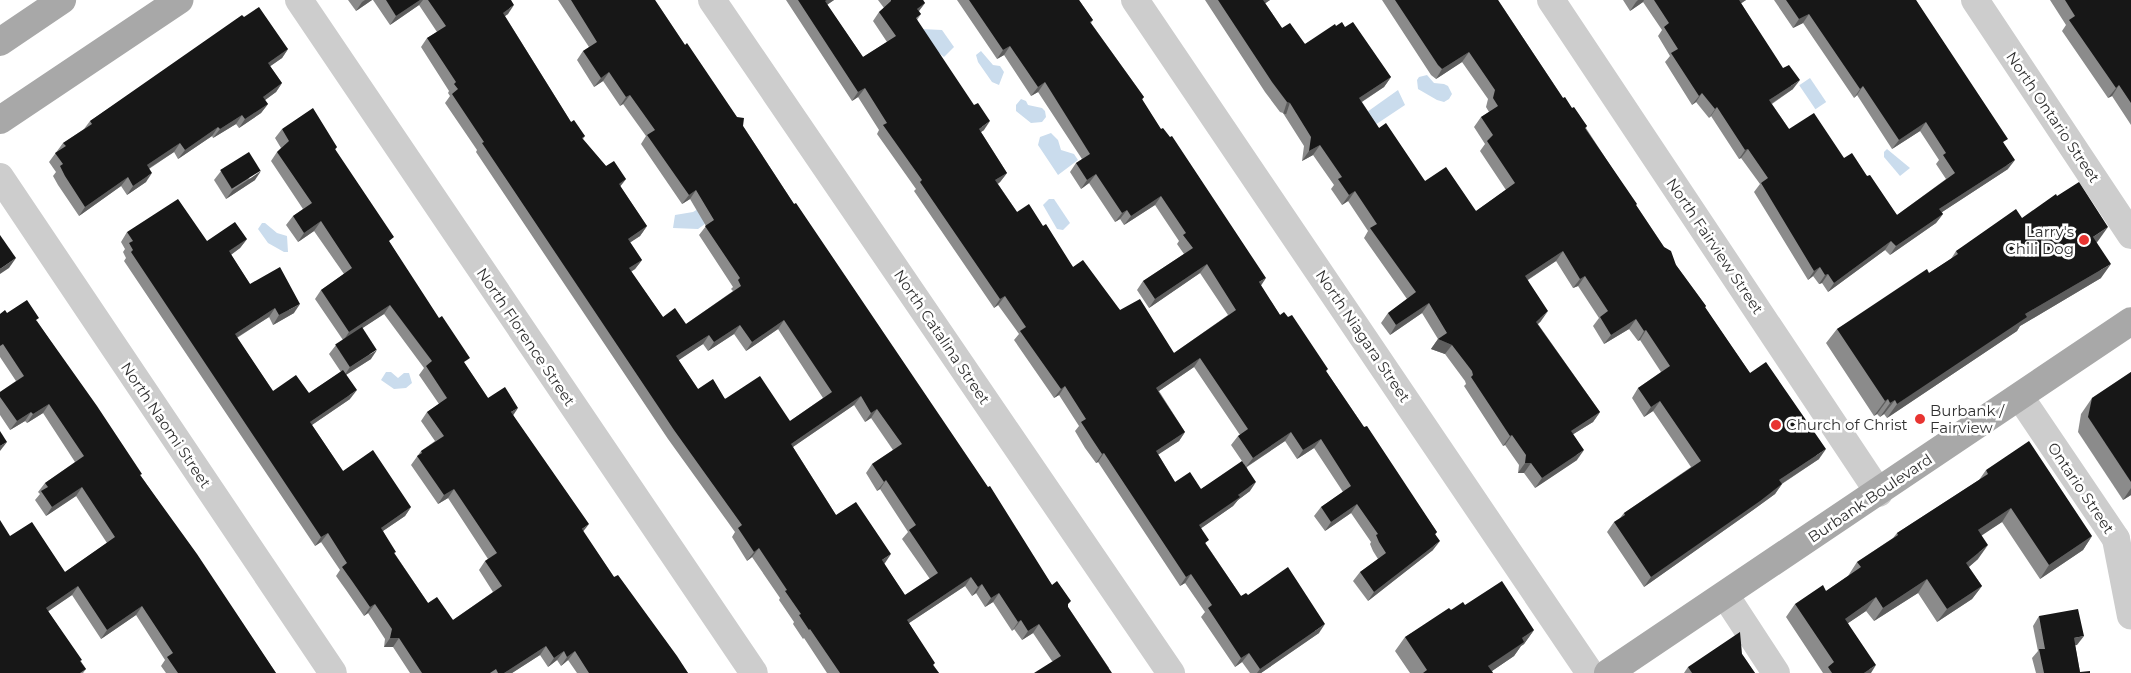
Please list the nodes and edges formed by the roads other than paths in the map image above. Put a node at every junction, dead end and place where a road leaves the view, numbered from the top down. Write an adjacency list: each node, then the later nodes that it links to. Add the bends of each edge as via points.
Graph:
1 (62, 0): 8 (main road)
2 (179, 0): 9 (main road)
3 (299, 0): 18 (street, North Florence Street)
4 (712, 0): 19 (street, North Catalina Street)
5 (1135, 0): 20 (street, North Niagara Street)
6 (1551, 0): 14 (street, North Fairview Street)
7 (1975, 0): 11 (street, North Ontario Street)
8 (0, 42)
9 (0, 120)
10 (0, 177): 17 (street, North Naomi Street)
11 (2131, 235)
12 (2131, 321): 13 (main road, Burbank Boulevard)
13 (2020, 398): 14 (main road, Burbank Boulevard); 16 (street, Ontario Street, via 2116,539)
14 (1879, 493): 15 (main road, Burbank Boulevard)
15 (1725, 595): 21 (main road, Burbank Boulevard); 22 (street)
16 (2131, 616)
17 (333, 673)
18 (754, 673)
19 (1171, 673)
20 (1590, 673)
21 (1608, 673)
22 (1776, 673)

